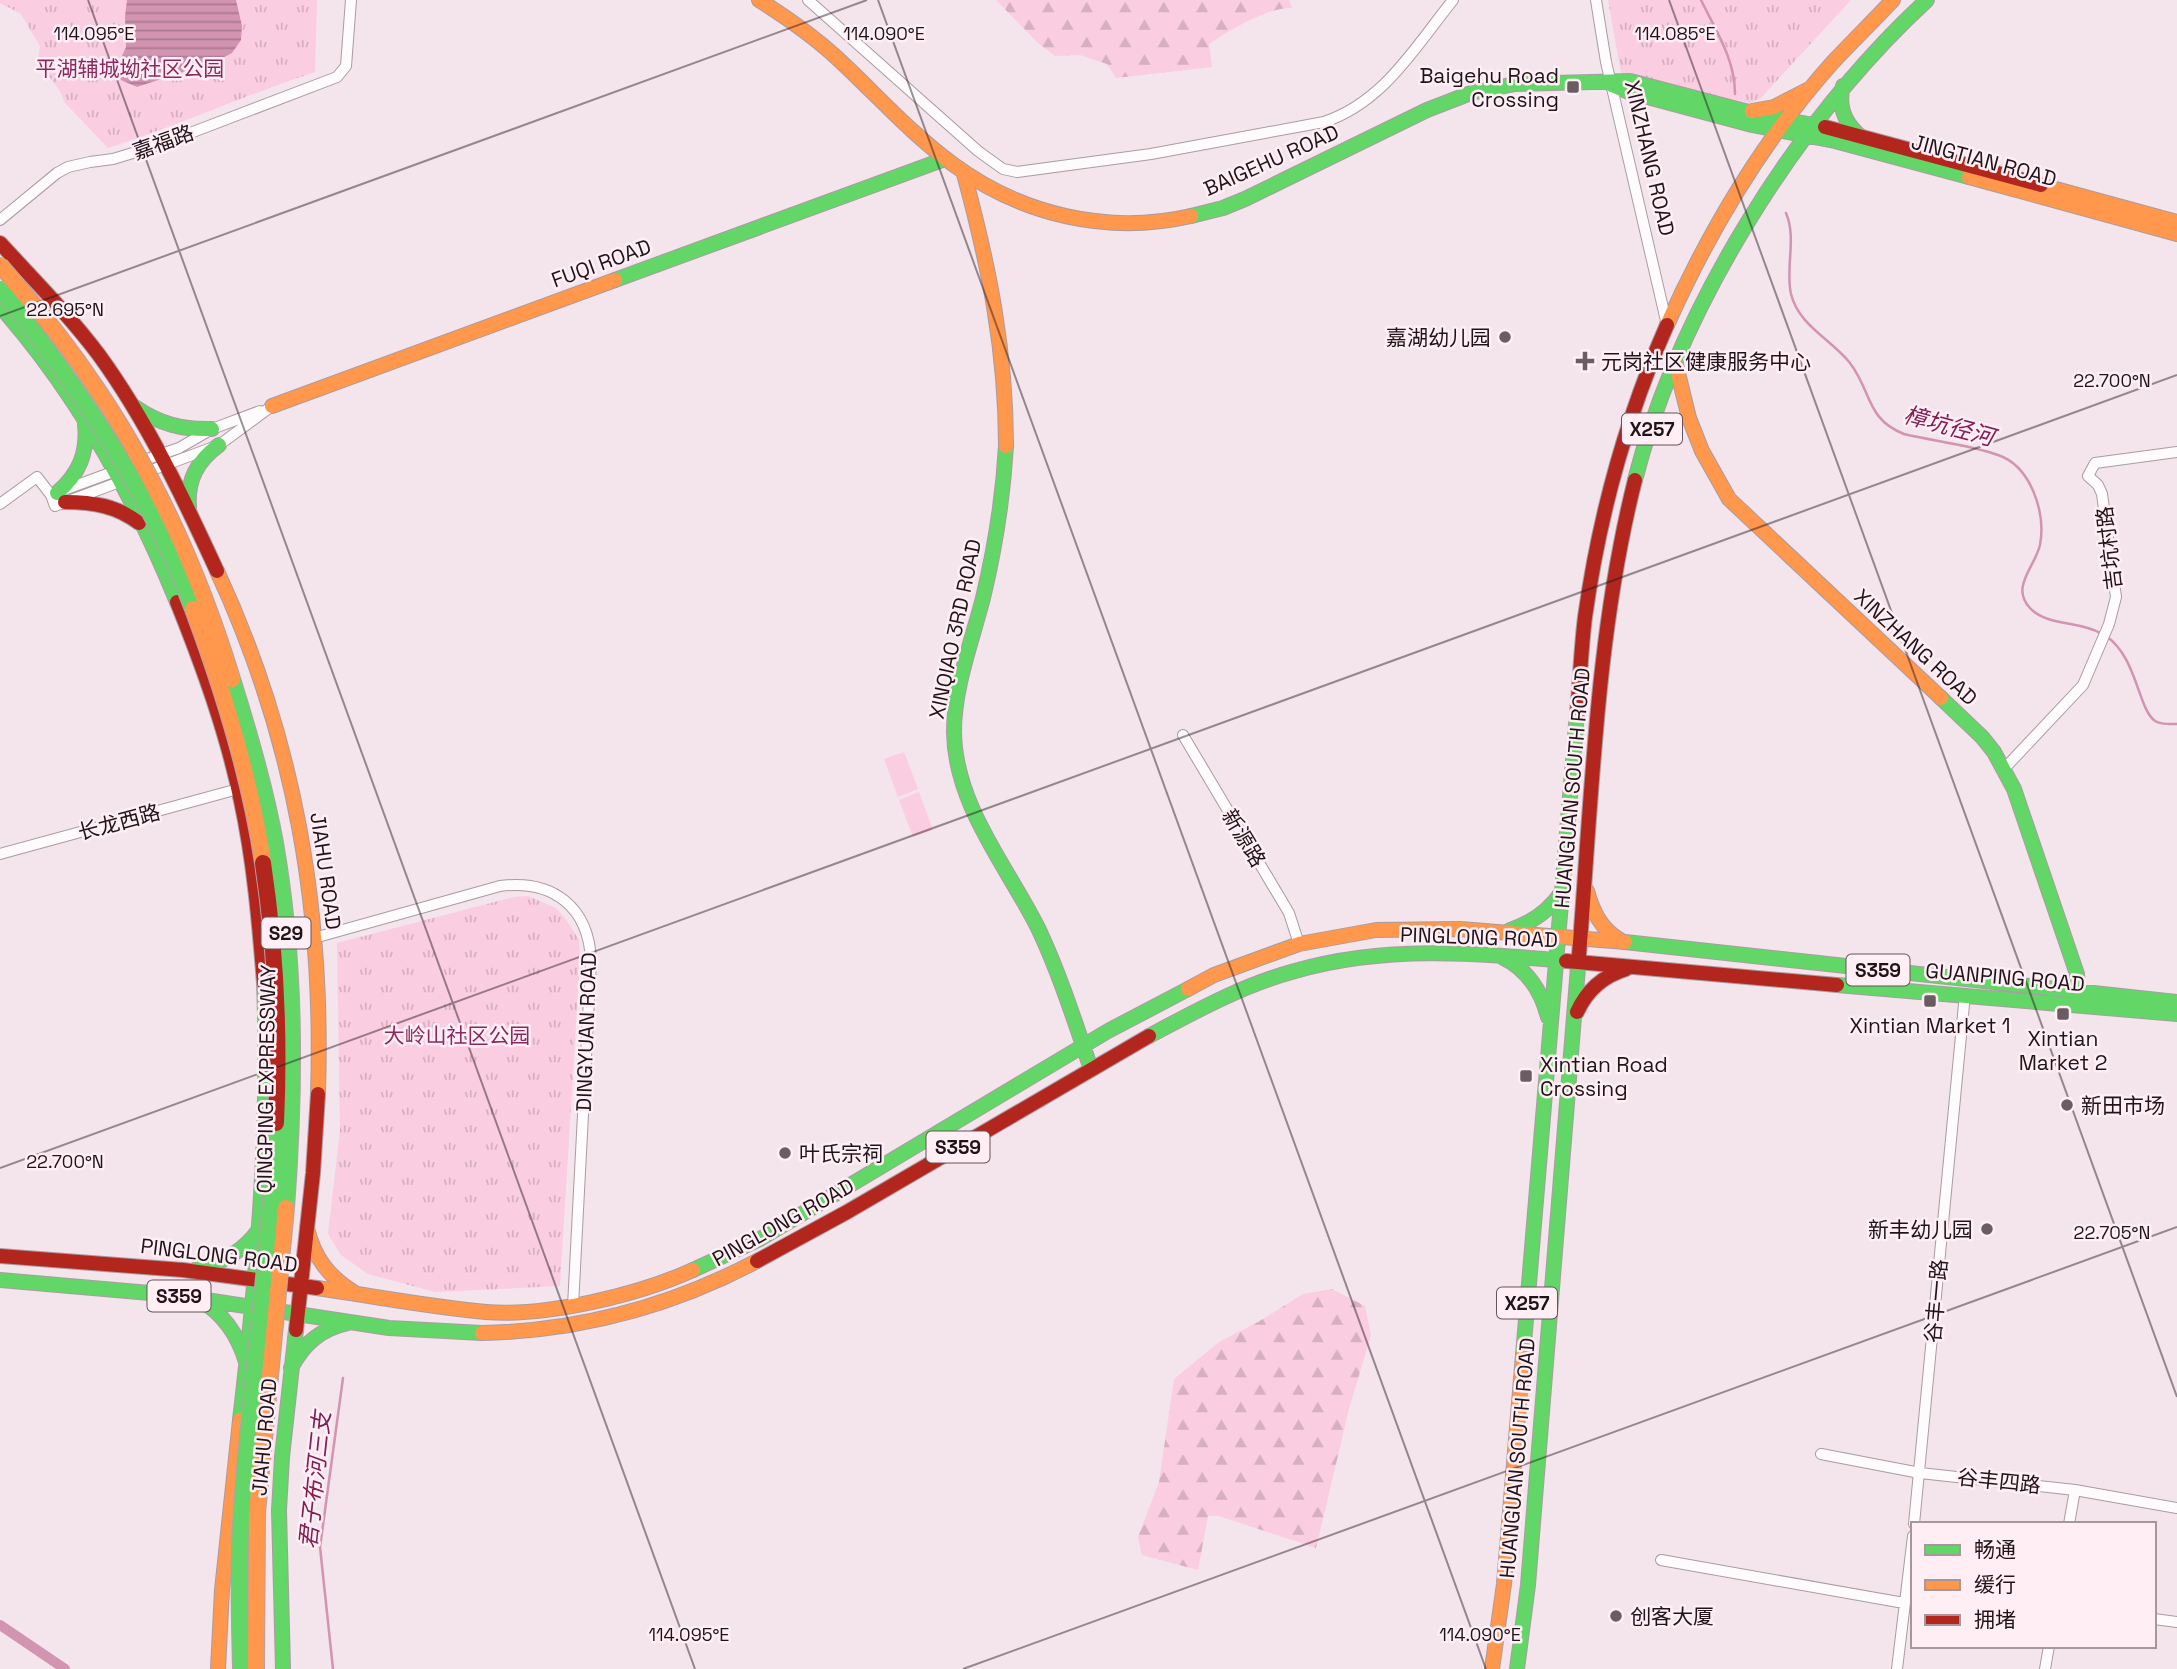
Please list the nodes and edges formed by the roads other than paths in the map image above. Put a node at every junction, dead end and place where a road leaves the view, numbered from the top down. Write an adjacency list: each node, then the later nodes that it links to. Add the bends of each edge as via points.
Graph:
1 (352, 0): 17 (street, 嘉福路, via 346,66 337,77 159,145 68,167)
2 (759, 0): 15 (main road, BAIGEHU ROAD, via 816,41)
3 (808, 0): 4 (street, via 978,151 1003,169 1017,172 1151,153 1343,116 1388,82)
4 (1453, 0)
5 (1597, 0): 8 (street, XINZHANG ROAD)
6 (1894, 0): 10 (main road, HUANGUAN SOUTH ROAD / X257)
7 (1927, 0): 9 (main road, HUANGUAN SOUTH ROAD / X257)
8 (1611, 84): 11 (main road, BAIGEHU ROAD, via 1630,81); 12 (main road, BAIGEHU ROAD, via 1629,92); 16 (main road, BAIGEHU ROAD, via 1541,82 1471,93 1233,204 1164,221 1109,223 1055,215 998,195); 24 (street, XINZHANG ROAD)
9 (1843, 86): 13 (main road, HUANGUAN SOUTH ROAD / X257); 14 (main road, via 1844,115)
10 (1809, 89): 11 (main road, via 1774,107); 12 (main road, HUANGUAN SOUTH ROAD / X257)
11 (1745, 111): 12 (main road, BAIGEHU ROAD)
12 (1782, 125): 13 (main road, JINGTIAN ROAD); 24 (main road, HUANGUAN SOUTH ROAD / X257, via 1712,234)
13 (1810, 130): 14 (main road, JINGTIAN ROAD); 19 (main road, JINGTIAN ROAD, via 1835,141); 25 (main road, HUANGUAN SOUTH ROAD / X257, via 1729,251)
14 (1861, 136): 18 (main road, JINGTIAN ROAD)
15 (945, 159): 16 (main road, BAIGEHU ROAD); 27 (main road, FUQI ROAD)
16 (964, 174): 60 (main road, XINQIAO 3RD ROAD, via 997,306 1006,428 995,541 955,710 956,757 969,802 1047,948)
17 (0, 220)
18 (2177, 222)
19 (2177, 234)
20 (0, 243): 26 (main road, JIAHU ROAD, via 78,329)
21 (0, 265): 91 (main road, QINGPING EXPRESSWAY / S29, bridge, via 90,377 174,530 231,675 257,762 276,851 290,972 291,1112 257,1512)
22 (0, 289): 90 (main road, QINGPING EXPRESSWAY / S29, bridge, via 47,346 94,415 156,526 207,646 256,818 273,943 277,1073 273,1182 242,1509)
23 (0, 306): 28 (main road, JIAHU ROAD, via 40,353)
24 (1667, 325): 43 (main road, HUANGUAN SOUTH ROAD / X257, via 1617,460 1599,531 1585,619)
25 (1676, 365): 39 (main road, XINZHANG ROAD, via 1697,444 1729,499 1982,737); 42 (main road, HUANGUAN SOUTH ROAD / X257, via 1642,459 1612,584)
26 (129, 401): 29 (main road, via 168,425); 32 (main road, JIAHU ROAD)
27 (272, 406): 29 (street); 30 (street)
28 (84, 419): 33 (main road, JIAHU ROAD); 34 (main road, via 87,440 83,460)
29 (212, 429): 32 (street)
30 (219, 445): 32 (street); 36 (main road, via 202,458 192,475 187,495)
31 (2177, 452): 39 (street, 吉坑村路, via 2095,463 2088,477 2102,494 2116,597 2109,624 2083,685)
32 (162, 460): 33 (street); 36 (main road, JIAHU ROAD)
33 (117, 477): 34 (street); 37 (main road, JIAHU ROAD)
34 (57, 499): 35 (street, via 37,477); 37 (main road, via 112,507)
35 (0, 504)
36 (191, 515): 46 (main road, JIAHU ROAD, via 240,624 278,739 301,830)
37 (145, 529): 40 (main road, JIAHU ROAD, via 199,655)
38 (1182, 735): 49 (street, 新源路, via 1289,913)
39 (2004, 769): 54 (main road, XINZHANG ROAD, via 2077,974)
40 (239, 789): 41 (street, 长龙西路); 62 (main road, JIAHU ROAD, via 258,906 266,1003)
41 (0, 854)
42 (1585, 876): 47 (main road, HUANGUAN SOUTH ROAD / X257); 48 (main road, via 1601,925)
43 (1561, 893): 44 (main road, via 1536,918); 45 (main road, HUANGUAN SOUTH ROAD / X257)
44 (1502, 931): 45 (main road, PINGLONG ROAD / S359); 49 (main road, PINGLONG ROAD / S359, via 1377,930)
45 (1557, 936): 47 (main road, S359); 51 (main road, HUANGUAN SOUTH ROAD / X257)
46 (314, 938): 63 (main road, JIAHU ROAD, via 318,1085); 72 (street, DINGYUAN ROAD, via 516,884 545,889 570,905 579,917 591,961)
47 (1580, 938): 48 (main road, GUANPING ROAD / S359); 52 (main road, HUANGUAN SOUTH ROAD / X257)
48 (1623, 942): 54 (main road, GUANPING ROAD / S359)
49 (1299, 944): 60 (main road, PINGLONG ROAD / S359, via 1214,975)
50 (1493, 955): 51 (main road, PINGLONG ROAD / S359); 59 (main road, via 1514,962 1530,978 1543,1000); 61 (main road, PINGLONG ROAD / S359, via 1375,956 1317,964 1202,1008)
51 (1555, 960): 52 (main road, PINGLONG ROAD / S359); 59 (main road, HUANGUAN SOUTH ROAD / X257)
52 (1578, 962): 53 (main road, GUANPING ROAD / S359); 58 (main road, HUANGUAN SOUTH ROAD / X257)
53 (1639, 967): 55 (main road, GUANPING ROAD / S359); 58 (main road, via 1597,983)
54 (2078, 992): 56 (main road, GUANPING ROAD / S359)
55 (1965, 994): 57 (main road, GUANPING ROAD / S359); 78 (street, 谷丰一路)
56 (2177, 1002)
57 (2177, 1014)
58 (1574, 1018): 94 (main road, HUANGUAN SOUTH ROAD / X257)
59 (1550, 1027): 93 (main road, HUANGUAN SOUTH ROAD / X257, via 1504,1584)
60 (1083, 1046): 61 (main road, XINQIAO 3RD ROAD); 72 (main road, PINGLONG ROAD / S359, via 737,1251 656,1284)
61 (1091, 1069): 74 (main road, PINGLONG ROAD / S359, via 783,1249 659,1305 592,1322 510,1332 436,1332)
62 (260, 1228): 65 (main road, via 228,1259); 67 (main road, JIAHU ROAD)
63 (307, 1228): 68 (main road, JIAHU ROAD); 70 (main road, via 313,1251 325,1269 345,1287)
64 (0, 1256): 65 (main road, PINGLONG ROAD / S359)
65 (185, 1271): 67 (main road, PINGLONG ROAD / S359); 69 (main road)
66 (0, 1280): 69 (main road, PINGLONG ROAD / S359)
67 (255, 1281): 68 (main road, PINGLONG ROAD / S359); 71 (main road, JIAHU ROAD)
68 (301, 1287): 70 (main road, PINGLONG ROAD / S359); 73 (main road, JIAHU ROAD)
69 (190, 1297): 71 (main road, PINGLONG ROAD / S359); 75 (main road, via 214,1310 230,1326)
70 (368, 1297): 72 (main road, PINGLONG ROAD / S359, via 488,1312)
71 (252, 1306): 73 (main road, PINGLONG ROAD / S359); 75 (main road, JIAHU ROAD)
72 (573, 1307)
73 (297, 1313): 74 (main road, PINGLONG ROAD / S359); 76 (main road, JIAHU ROAD)
74 (357, 1322): 76 (main road, via 313,1337)
75 (246, 1362): 89 (main road, JIAHU ROAD, via 220,1600)
76 (291, 1368): 92 (main road, JIAHU ROAD, via 279,1508)
77 (1821, 1454): 78 (street, 谷丰四路)
78 (1920, 1473): 79 (street, 谷丰四路); 81 (street, 谷丰一路)
79 (2074, 1490): 80 (street, 谷丰四路); 82 (street)
80 (2177, 1508)
81 (1914, 1522)
82 (2069, 1522)
83 (1661, 1560): 85 (street)
84 (1910, 1582): 85 (street)
85 (1904, 1603): 95 (street)
86 (2156, 1619): 87 (street)
87 (2177, 1622)
88 (2049, 1648): 96 (street)
89 (218, 1669)
90 (241, 1669)
91 (256, 1669)
92 (283, 1669)
93 (1492, 1669)
94 (1517, 1669)
95 (1897, 1669)
96 (2045, 1669)

